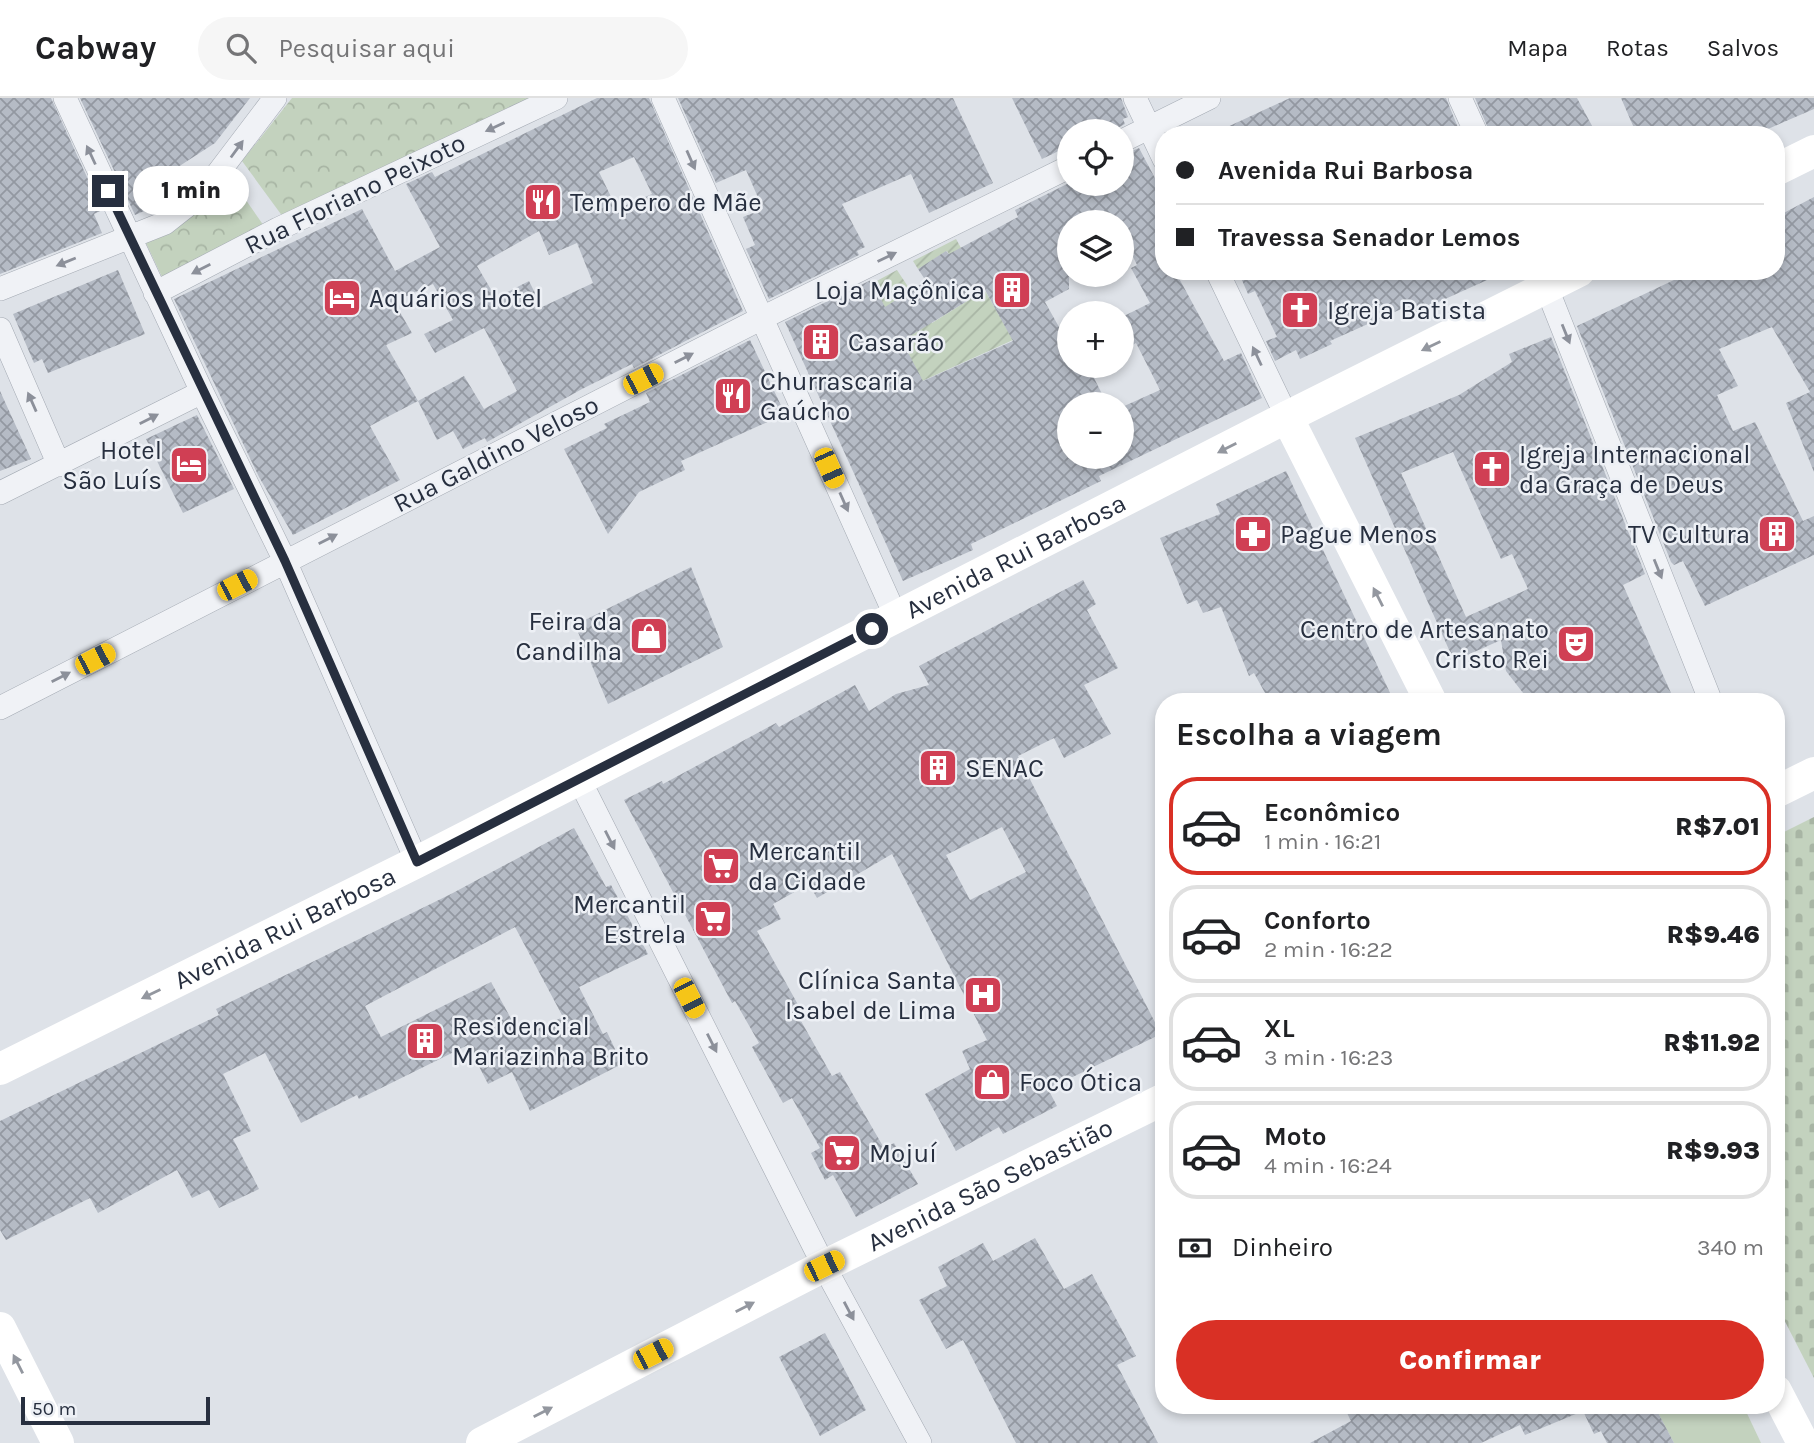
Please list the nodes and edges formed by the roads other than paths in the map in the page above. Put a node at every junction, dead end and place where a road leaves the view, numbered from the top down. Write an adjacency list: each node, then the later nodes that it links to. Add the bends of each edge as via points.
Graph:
1 (65, 98): 15 (street, one-way to 1)
2 (275, 98): 15 (street, one-way to 2, via 165,223 202,192)
3 (556, 98): 19 (street, Rua Floriano Peixoto, one-way to 19)
4 (663, 98): 20 (street, one-way to 20)
5 (1135, 98): 9 (street)
6 (1209, 98): 9 (street)
7 (1460, 98): 8 (street)
8 (1473, 126)
9 (1149, 128): 10 (street); 11 (street)
10 (1134, 135)
11 (1155, 140)
12 (1814, 151): 13 (main road)
13 (1785, 166)
14 (1057, 173): 20 (street, Rua Galdino Veloso, one-way to 14)
15 (130, 237): 18 (street, one-way to 18); 19 (street)
16 (1221, 280): 23 (street, one-way to 16)
17 (1543, 280): 23 (main road, Avenida Rui Barbosa, one-way to 23); 29 (street, one-way to 29)
18 (0, 289)
19 (155, 293): 22 (street)
20 (762, 318): 26 (street, Rua Galdino Veloso, one-way to 20); 27 (street, one-way to 27)
21 (0, 329): 24 (street, one-way to 21)
22 (202, 392): 24 (street, one-way to 22); 26 (street)
23 (1287, 417): 27 (main road, Avenida Rui Barbosa, one-way to 27); 28 (main road, one-way to 23)
24 (59, 465): 25 (street)
25 (0, 493)
26 (285, 561): 30 (street, Rua Galdino Veloso, one-way to 26); 34 (street)
27 (896, 617): 32 (main road, Avenida Rui Barbosa)
28 (1425, 693)
29 (1707, 693)
30 (0, 708)
31 (1814, 773): 33 (main road)
32 (579, 779): 34 (main road, Avenida Rui Barbosa); 37 (street, one-way to 37)
33 (1785, 788)
34 (417, 862): 35 (main road, Avenida Rui Barbosa, one-way to 35)
35 (0, 1069)
36 (1155, 1103): 37 (main road, Avenida São Sebastião)
37 (824, 1266): 41 (main road, Avenida São Sebastião, one-way to 37); 42 (street, one-way to 42)
38 (0, 1328): 40 (main road, one-way to 38)
39 (1785, 1408): 43 (main road)
40 (58, 1443)
41 (482, 1443)
42 (920, 1443)
43 (1803, 1443)

